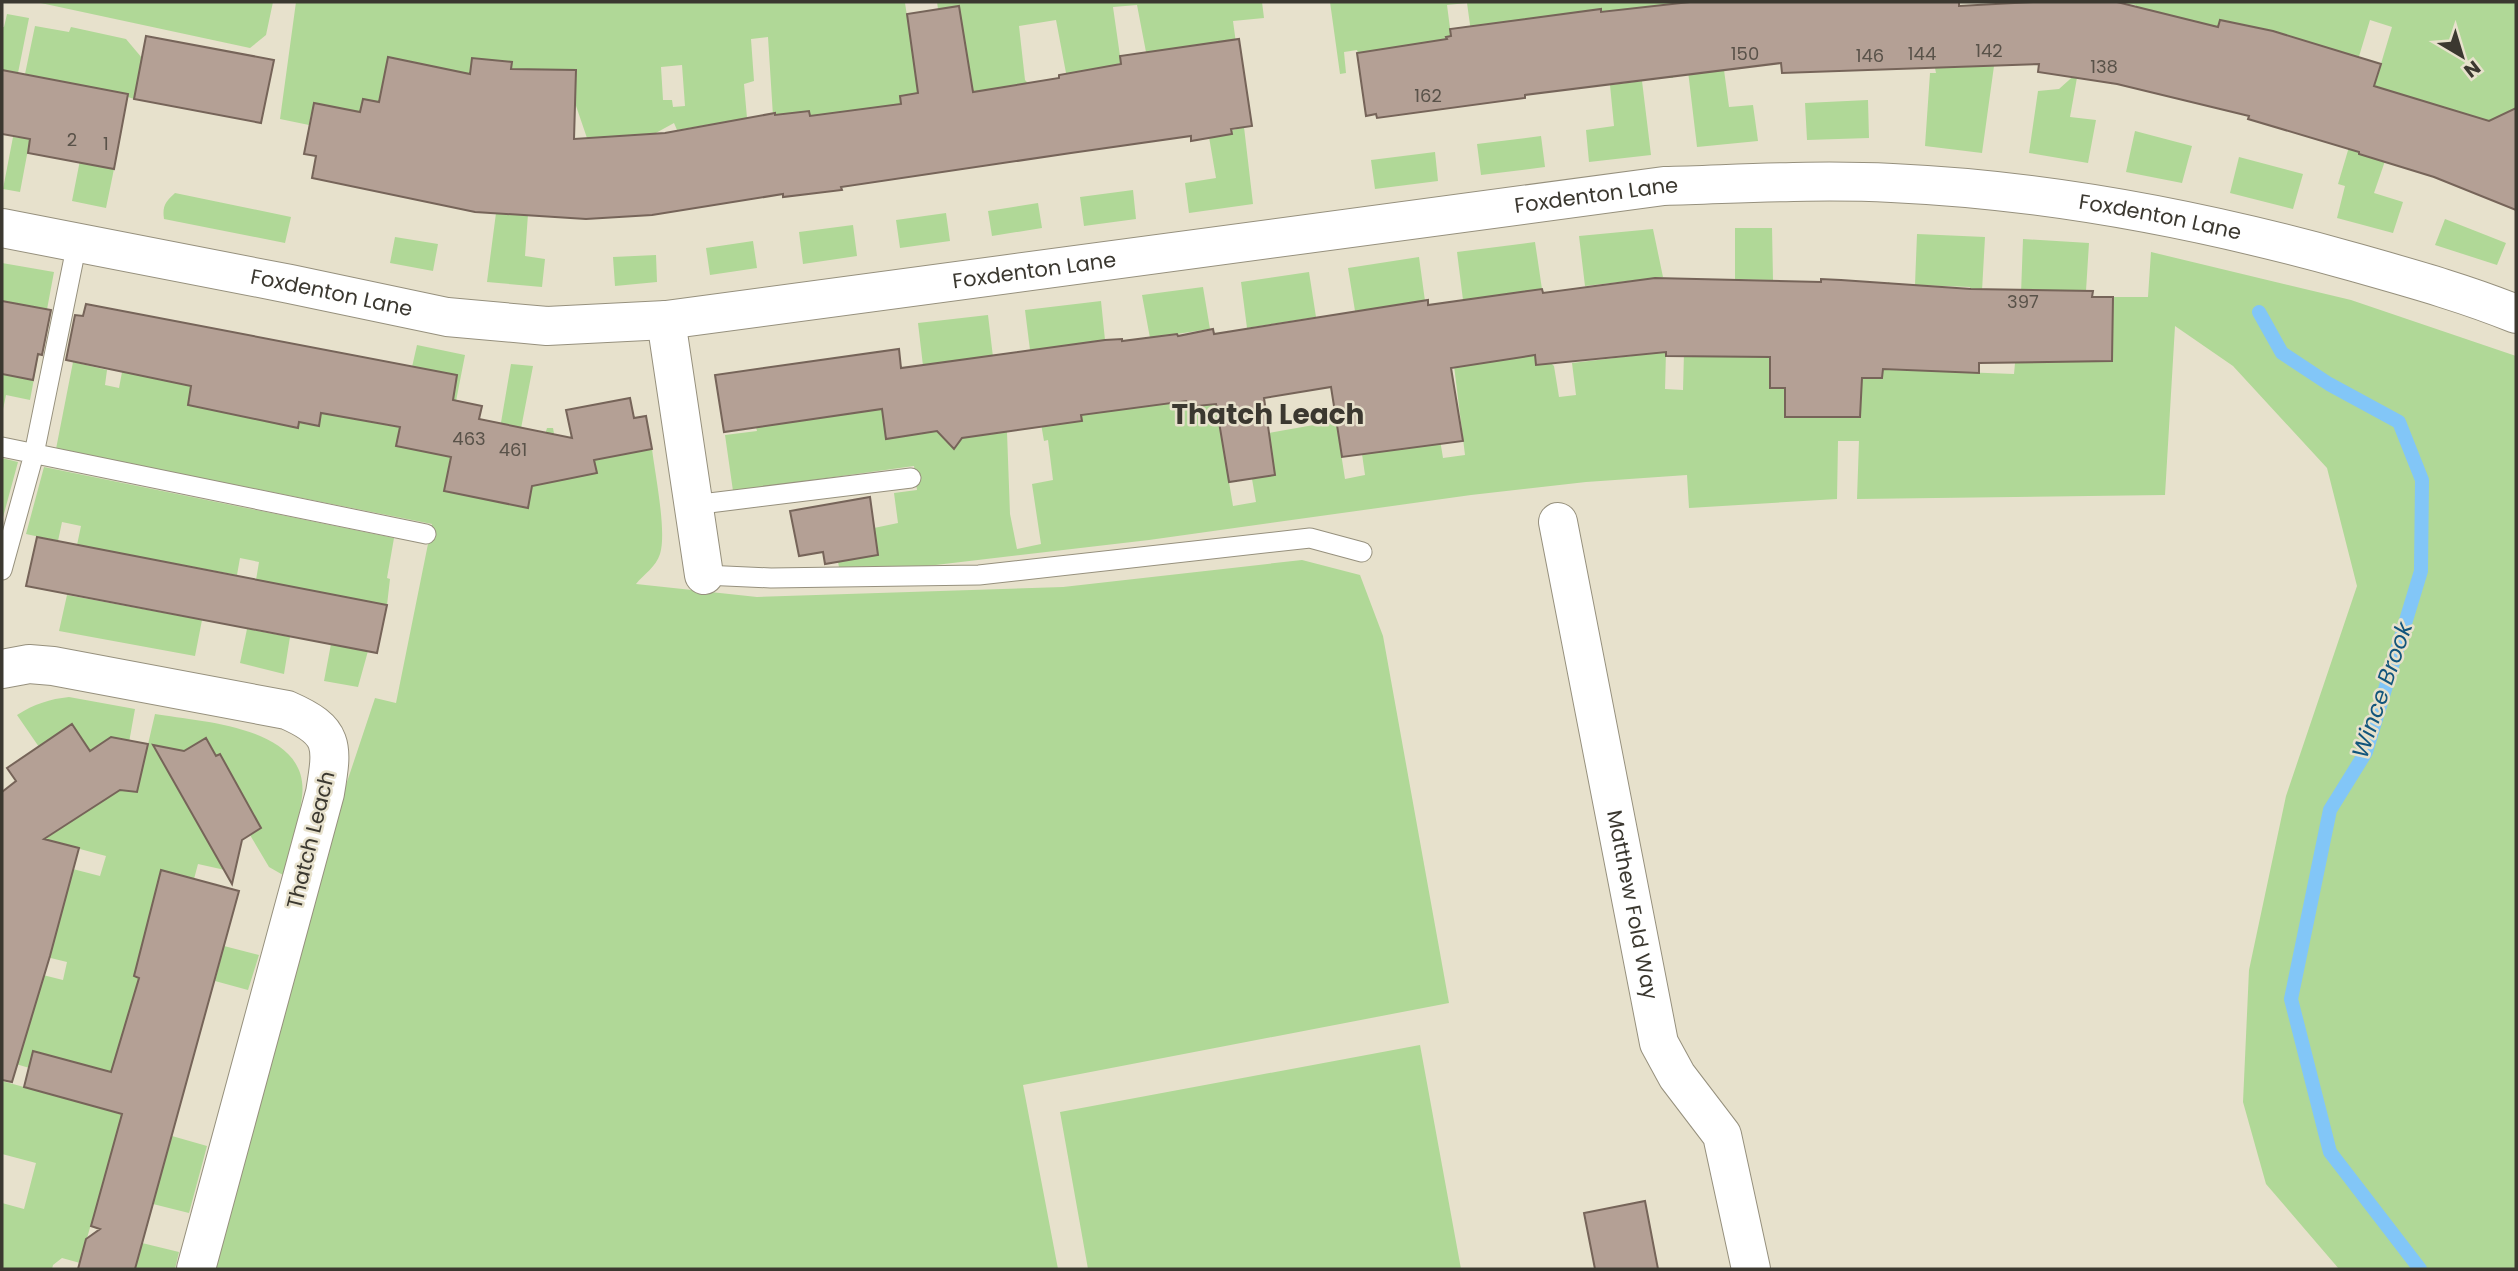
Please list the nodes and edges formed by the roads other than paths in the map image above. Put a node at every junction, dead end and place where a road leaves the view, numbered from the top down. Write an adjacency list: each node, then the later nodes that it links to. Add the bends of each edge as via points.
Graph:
1 (2, 228): 2 (main road, Foxdenton Lane)
2 (77, 243): 4 (main road, Foxdenton Lane, via 447,317 571,326); 6 (lane)
3 (2516, 314): 4 (main road, Foxdenton Lane, via 2312,250 2109,205 1954,186 1799,181 1664,186)
4 (666, 320): 8 (main road)
5 (2, 447): 6 (lane)
6 (34, 454): 10 (lane); 12 (lane)
7 (911, 478): 8 (lane)
8 (694, 505): 13 (main road)
9 (1558, 522): 16 (main road, Matthew Fold Way, via 1659,1043 1677,1076 1722,1135)
10 (426, 534)
11 (1362, 552): 13 (lane, via 1310,538 979,575)
12 (2, 570)
13 (704, 575)
14 (2, 669): 15 (main road, Thatch Leach, via 54,666 287,710 312,722 325,735 330,760 325,793)
15 (196, 1269)
16 (1751, 1269)

